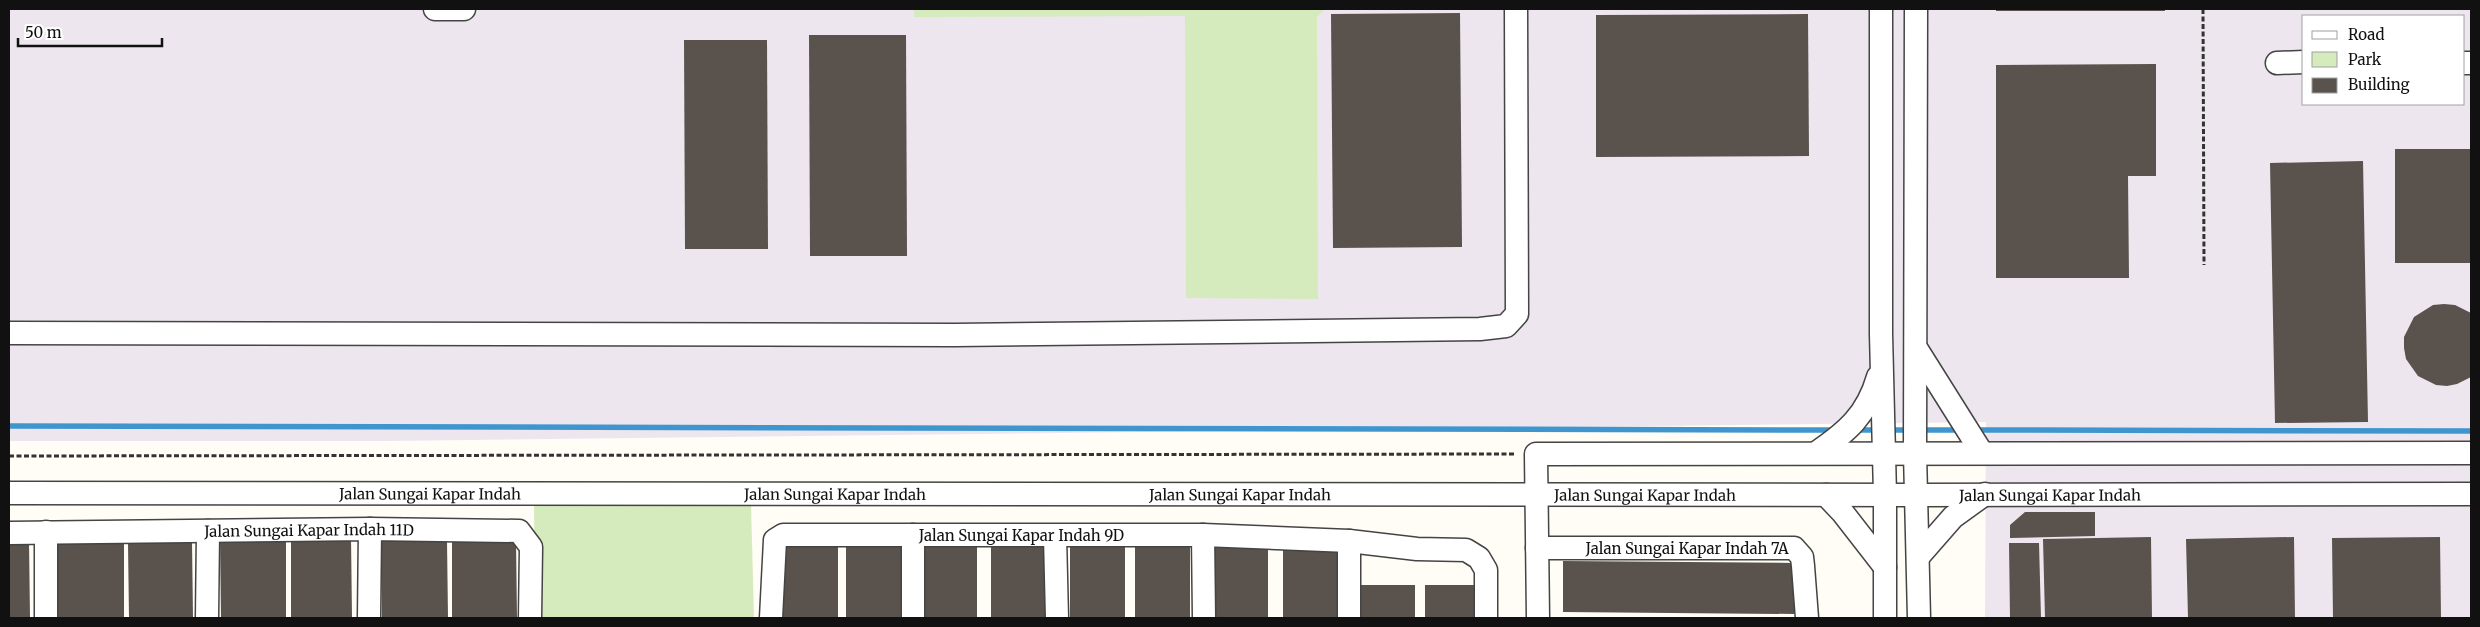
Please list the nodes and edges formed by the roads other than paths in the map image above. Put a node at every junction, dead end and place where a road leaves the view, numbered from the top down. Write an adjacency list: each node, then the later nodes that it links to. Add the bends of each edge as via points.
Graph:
1 (435, 9): 2 (street)
2 (464, 9)
3 (1516, 9): 8 (street, via 1517,314 1506,326 1480,329 955,335)
4 (1881, 9): 10 (street)
5 (1916, 9): 9 (street)
6 (2302, 62): 7 (street)
7 (2276, 63)
8 (9, 333)
9 (1916, 348): 11 (street); 14 (street)
10 (1882, 362): 12 (street); 13 (street, via 1873,393 1860,417 1842,435)
11 (1915, 446): 12 (street); 14 (street); 22 (street)
12 (1884, 447): 13 (street); 21 (street)
13 (1816, 453): 17 (street, via 1536,454)
14 (1982, 453): 15 (street)
15 (2471, 453)
16 (9, 493): 17 (street, Jalan Sungai Kapar Indah)
17 (1537, 494): 20 (street, Jalan Sungai Kapar Indah); 31 (street)
18 (1985, 494): 19 (street, Jalan Sungai Kapar Indah); 22 (street, Jalan Sungai Kapar Indah); 32 (street, via 1953,517)
19 (2471, 494)
20 (1826, 495): 21 (street, Jalan Sungai Kapar Indah); 33 (street)
21 (1885, 495): 22 (street, Jalan Sungai Kapar Indah); 33 (street)
22 (1917, 496): 32 (street)
23 (370, 529): 24 (street, Jalan Sungai Kapar Indah 11D); 36 (street); 37 (street, Jalan Sungai Kapar Indah 11D, via 519,531 531,547)
24 (208, 531): 25 (street, Jalan Sungai Kapar Indah 11D); 35 (street)
25 (46, 532): 26 (street, Jalan Sungai Kapar Indah 11D); 34 (street)
26 (9, 533)
27 (1203, 534): 29 (street, Jalan Sungai Kapar Indah 9D); 30 (street, Jalan Sungai Kapar Indah 9D); 41 (street)
28 (913, 536): 29 (street, Jalan Sungai Kapar Indah 9D); 38 (street, Jalan Sungai Kapar Indah 9D, via 783,536 775,540); 39 (street)
29 (1054, 536): 40 (street)
30 (1349, 541): 42 (street); 43 (street, Jalan Sungai Kapar Indah 9D, via 1417,549 1466,550 1479,558 1486,570)
31 (1537, 548): 44 (street); 45 (street, Jalan Sungai Kapar Indah 7A, via 1794,548 1802,557)
32 (1918, 557): 47 (street)
33 (1885, 567): 46 (street)
34 (46, 618)
35 (207, 618)
36 (369, 618)
37 (530, 618)
38 (771, 618)
39 (913, 618)
40 (1056, 618)
41 (1204, 618)
42 (1349, 618)
43 (1486, 618)
44 (1538, 618)
45 (1807, 618)
46 (1885, 618)
47 (1919, 618)

